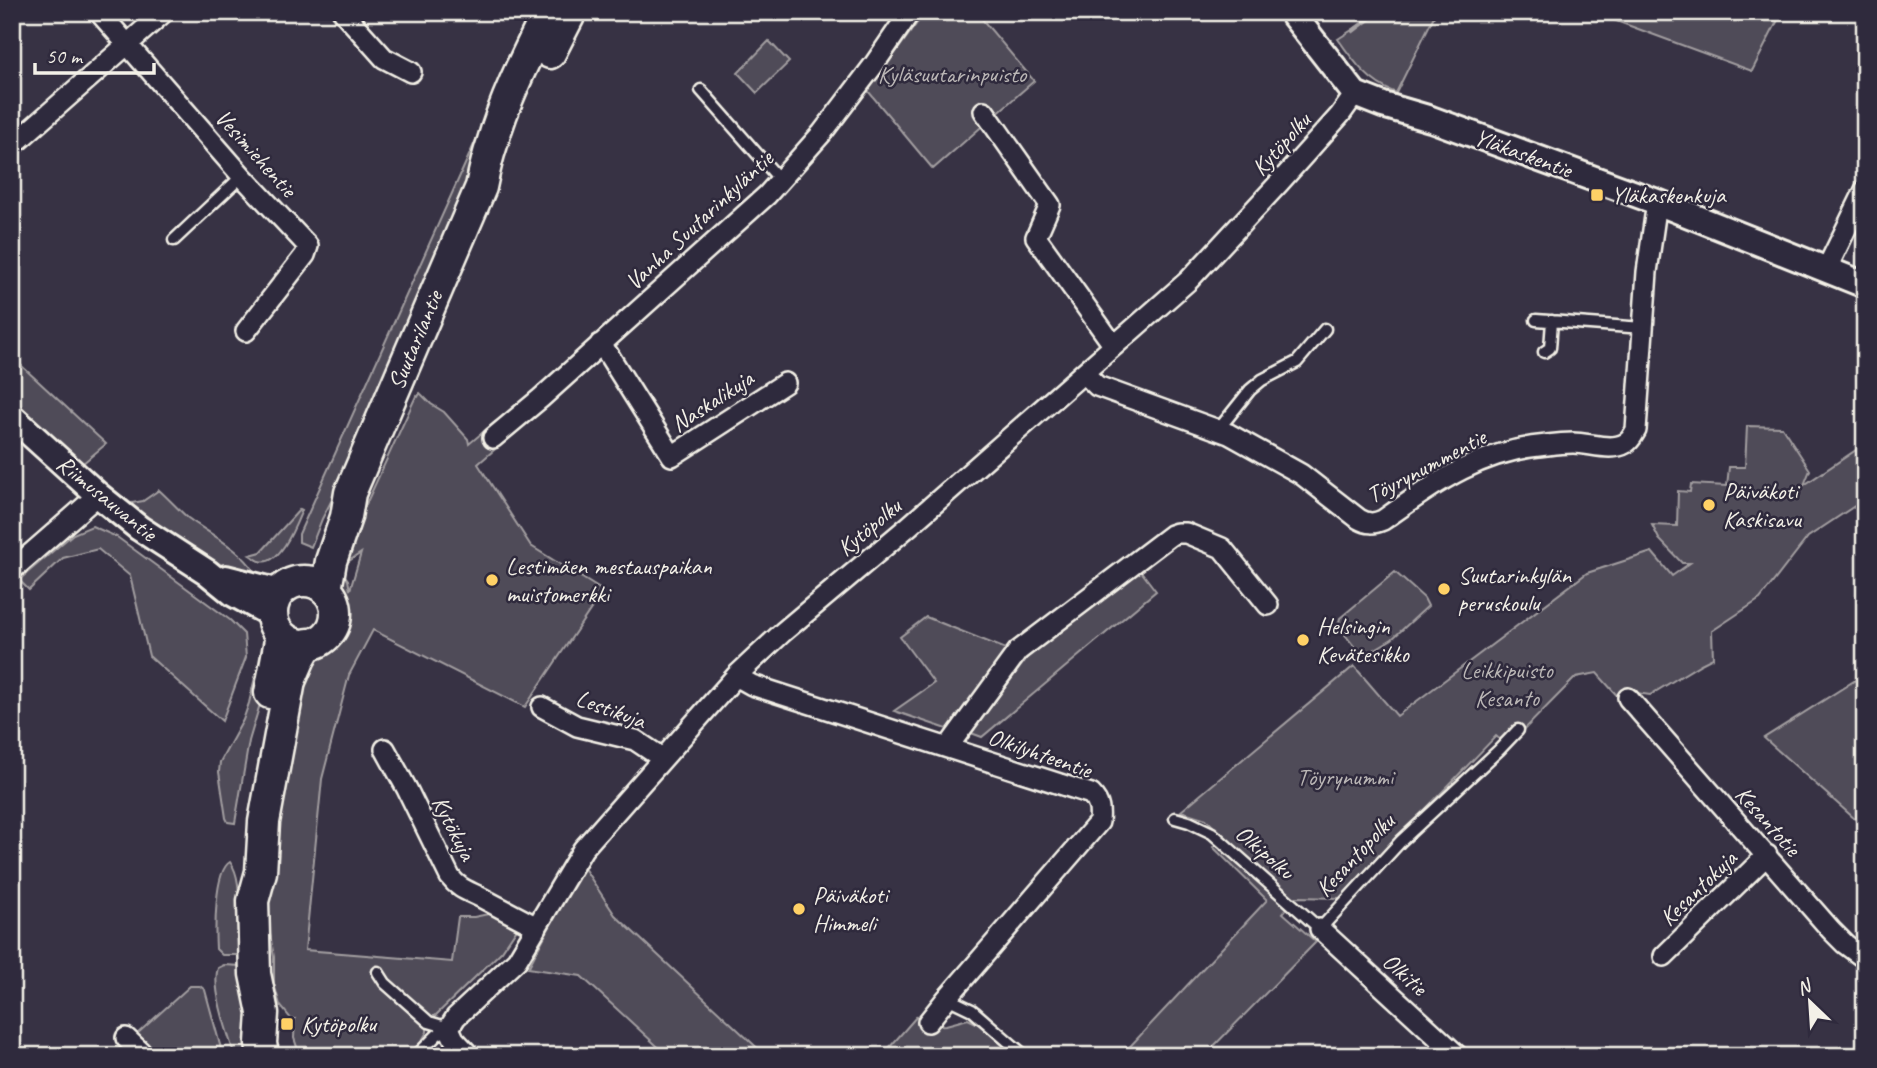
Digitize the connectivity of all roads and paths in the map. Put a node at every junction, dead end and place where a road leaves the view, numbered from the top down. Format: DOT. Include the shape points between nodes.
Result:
graph roads {
  1 [pos="99,12"];
  2 [pos="164,12"];
  3 [pos="343,12"];
  4 [pos="548,12"];
  5 [pos="571,12"];
  6 [pos="910,12"];
  7 [pos="1291,12"];
  8 [pos="128,44"];
  9 [pos="411,72"];
  10 [pos="701,90"];
  11 [pos="1355,94"];
  12 [pos="984,111"];
  13 [pos="12,146"];
  14 [pos="242,176"];
  15 [pos="781,181"];
  16 [pos="481,187"];
  17 [pos="1865,190"];
  18 [pos="1657,202"];
  19 [pos="174,240"];
  20 [pos="1826,270"];
  21 [pos="1865,285"];
  22 [pos="1536,320"];
  23 [pos="1552,321"];
  24 [pos="1643,328"];
  25 [pos="1325,329"];
  26 [pos="246,331"];
  27 [pos="600,344"];
  28 [pos="1114,346"];
  29 [pos="1544,352"];
  30 [pos="1084,373"];
  31 [pos="785,383"];
  32 [pos="12,417"];
  33 [pos="1218,430"];
  34 [pos="493,438"];
  35 [pos="98,495"];
  36 [pos="12,570"];
  37 [pos="1268,605"];
  38 [pos="295,610"];
  39 [pos="737,676"];
  40 [pos="1633,704"];
  41 [pos="542,707"];
  42 [pos="1518,730"];
  43 [pos="948,747"];
  44 [pos="385,749"];
  45 [pos="662,758"];
  46 [pos="1175,818"];
  47 [pos="1767,855"];
  48 [pos="537,927"];
  49 [pos="1320,929"];
  50 [pos="1664,956"];
  51 [pos="1865,959"];
  52 [pos="378,972"];
  53 [pos="947,998"];
  54 [pos="263,1013"];
  55 [pos="928,1022"];
  56 [pos="449,1028"];
  57 [pos="126,1038"];
  58 [pos="145,1056"];
  59 [pos="263,1056"];
  60 [pos="280,1056"];
  61 [pos="416,1056"];
  62 [pos="470,1056"];
  63 [pos="1025,1056"];
  64 [pos="1458,1056"];
  1 -- 8 [label="street, Vesimiehentie"];
  2 -- 8 [label="street"];
  3 -- 9 [label="street" via="384,58"];
  4 -- 16 [label="main road, Suutarilantie" via="505,106"];
  5 -- 16 [label="main road, Suutarilantie" via="507,146"];
  6 -- 15 [label="street, Vanha Suutarinkyläntie"];
  7 -- 11 [label="street"];
  8 -- 13 [label="street"];
  8 -- 14 [label="street, Vesimiehentie"];
  10 -- 15 [label="lane"];
  11 -- 18 [label="street, Yläkaskentie"];
  11 -- 28 [label="street, Kytöpolku" via="1235,232"];
  12 -- 28 [label="street" via="1050,205 1036,237"];
  14 -- 19 [label="lane"];
  14 -- 26 [label="street, Vesimiehentie" via="307,246 305,255"];
  15 -- 27 [label="street, Vanha Suutarinkyläntie"];
  16 -- 38 [label="main road, Suutarilantie" via="350,493 331,561"];
  17 -- 20 [label="street"];
  18 -- 20 [label="street, Yläkaskentie"];
  18 -- 24 [label="street, Töyrynummentie"];
  20 -- 21 [label="street, Yläkaskentie"];
  22 -- 23 [label="lane"];
  23 -- 24 [label="lane"];
  23 -- 29 [label="lane" via="1550,348"];
  24 -- 33 [label="street, Töyrynummentie" via="1636,430 1627,443 1574,443 1512,450 1483,459 1375,523 1367,524 1301,474"];
  25 -- 33 [label="lane" via="1297,362 1250,390"];
  27 -- 31 [label="street, Naskalikuja" via="672,456"];
  27 -- 34 [label="street, Vanha Suutarinkyläntie"];
  28 -- 30 [label="street, Kytöpolku"];
  30 -- 33 [label="street, Töyrynummentie" via="1097,386"];
  30 -- 39 [label="street, Kytöpolku"];
  32 -- 35 [label="street, Riimusauvantie"];
  35 -- 36 [label="street"];
  35 -- 38 [label="street, Riimusauvantie" via="207,572"];
  37 -- 43 [label="street" via="1222,548 1186,533 1171,535 1018,651"];
  38 -- 54 [label="main road, Suutarilantie" via="300,658 289,681 253,901 255,974"];
  39 -- 43 [label="street, Olkilyhteentie" via="752,685"];
  39 -- 45 [label="street, Kytöpolku"];
  40 -- 47 [label="street, Kesantotie"];
  41 -- 45 [label="street, Lestikuja" via="577,726 635,740"];
  42 -- 49 [label="lane, Kesantopolku" via="1401,841"];
  43 -- 53 [label="street, Olkilyhteentie" via="1091,794 1100,813 1099,822"];
  44 -- 48 [label="street, Kytökuja" via="455,884"];
  45 -- 48 [label="street, Kytöpolku" via="583,849"];
  46 -- 49 [label="lane, Olkipolku" via="1212,833"];
  47 -- 50 [label="street, Kesantokuja"];
  47 -- 51 [label="street, Kesantotie" via="1831,930"];
  48 -- 56 [label="street, Kytöpolku" via="517,960"];
  49 -- 64 [label="street, Olkitie"];
  52 -- 56 [label="lane" via="429,1022"];
  53 -- 55 [label="street, Olkilyhteentie"];
  53 -- 63 [label="lane" via="972,1010"];
  54 -- 59 [label="main road, Suutarilantie"];
  54 -- 60 [label="main road, Suutarilantie"];
  56 -- 61 [label="lane"];
  56 -- 62 [label="street"];
  57 -- 58 [label="street"];
}
